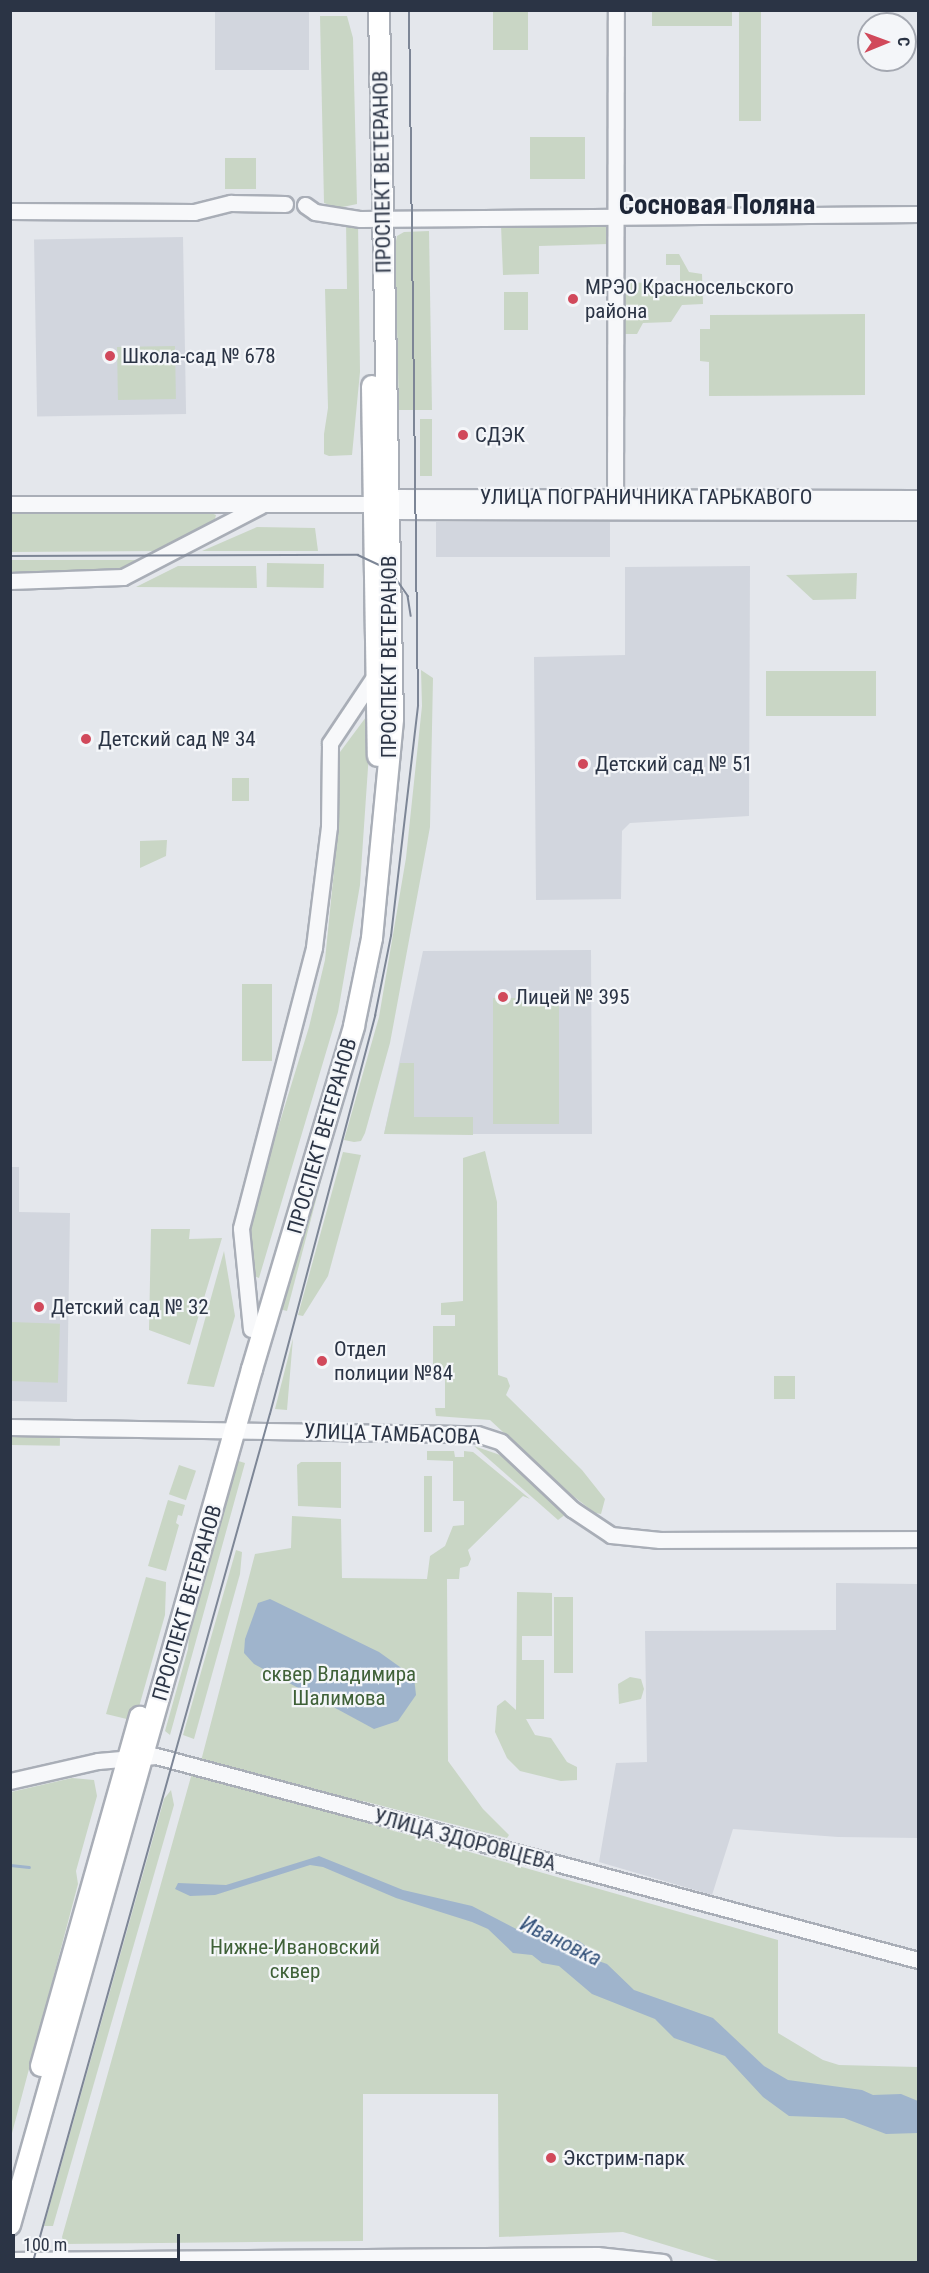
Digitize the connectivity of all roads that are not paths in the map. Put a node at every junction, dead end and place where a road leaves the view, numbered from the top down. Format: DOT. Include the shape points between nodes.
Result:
graph roads {
  1 [pos="365,10"];
  2 [pos="379,10"];
  3 [pos="615,10"];
  4 [pos="285,204"];
  5 [pos="305,205"];
  6 [pos="10,211"];
  7 [pos="918,214"];
  8 [pos="613,217"];
  9 [pos="376,219"];
  10 [pos="918,498"];
  11 [pos="10,504"];
  12 [pos="384,504"];
  13 [pos="615,504"];
  14 [pos="264,505"];
  15 [pos="918,512"];
  16 [pos="10,581"];
  17 [pos="378,671"];
  18 [pos="251,1329"];
  19 [pos="10,1427"];
  20 [pos="230,1429"];
  21 [pos="918,1539"];
  22 [pos="136,1757"];
  23 [pos="10,1781"];
  24 [pos="918,1960"];
  25 [pos="10,2179"];
  26 [pos="10,2225"];
  27 [pos="492,2259"];
  28 [pos="10,2260"];
  29 [pos="663,2262"];
  1 -- 9 [label="main road, ПРОСПЕКТ ВЕТЕРАНОВ"];
  2 -- 9 [label="main road, ПРОСПЕКТ ВЕТЕРАНОВ"];
  3 -- 8 [label="street" via="617,192"];
  4 -- 6 [label="street" via="231,202 194,212"];
  5 -- 9 [label="street" via="336,218"];
  7 -- 8 [label="street"];
  8 -- 9 [label="street"];
  8 -- 13 [label="street"];
  9 -- 12 [label="main road, ПРОСПЕКТ ВЕТЕРАНОВ"];
  10 -- 13 [label="street, УЛИЦА ПОГРАНИЧНИКА ГАРЬКАВОГО"];
  11 -- 14 [label="street, УЛИЦА ПОГРАНИЧНИКА ГАРЬКАВОГО"];
  12 -- 13 [label="street, УЛИЦА ПОГРАНИЧНИКА ГАРЬКАВОГО"];
  12 -- 14 [label="street, УЛИЦА ПОГРАНИЧНИКА ГАРЬКАВОГО"];
  12 -- 17 [label="main road, ПРОСПЕКТ ВЕТЕРАНОВ"];
  12 -- 20 [label="main road, ПРОСПЕКТ ВЕТЕРАНОВ" via="393,719 372,938 354,1026"];
  13 -- 15 [label="street, УЛИЦА ПОГРАНИЧНИКА ГАРЬКАВОГО"];
  14 -- 16 [label="street" via="123,577"];
  17 -- 18 [label="main road, ПРОСПЕКТ ВЕТЕРАНОВ" via="379,749 373,824 348,993"];
  17 -- 18 [label="street" via="330,743 329,827 314,947 241,1228"];
  18 -- 20 [label="main road, ПРОСПЕКТ ВЕТЕРАНОВ"];
  19 -- 20 [label="street, УЛИЦА ТАМБАСОВА"];
  20 -- 21 [label="street, УЛИЦА ТАМБАСОВА" via="489,1437 513,1451 595,1527 634,1539"];
  20 -- 22 [label="main road, ПРОСПЕКТ ВЕТЕРАНОВ"];
  22 -- 23 [label="street, УЛИЦА ЗДОРОВЦЕВА"];
  22 -- 24 [label="street, УЛИЦА ЗДОРОВЦЕВА" via="165,1758"];
  22 -- 25 [label="main road, ПРОСПЕКТ ВЕТЕРАНОВ"];
  22 -- 26 [label="main road, ПРОСПЕКТ ВЕТЕРАНОВ"];
  27 -- 28 [label="street"];
  27 -- 29 [label="street" via="625,2255"];
}
